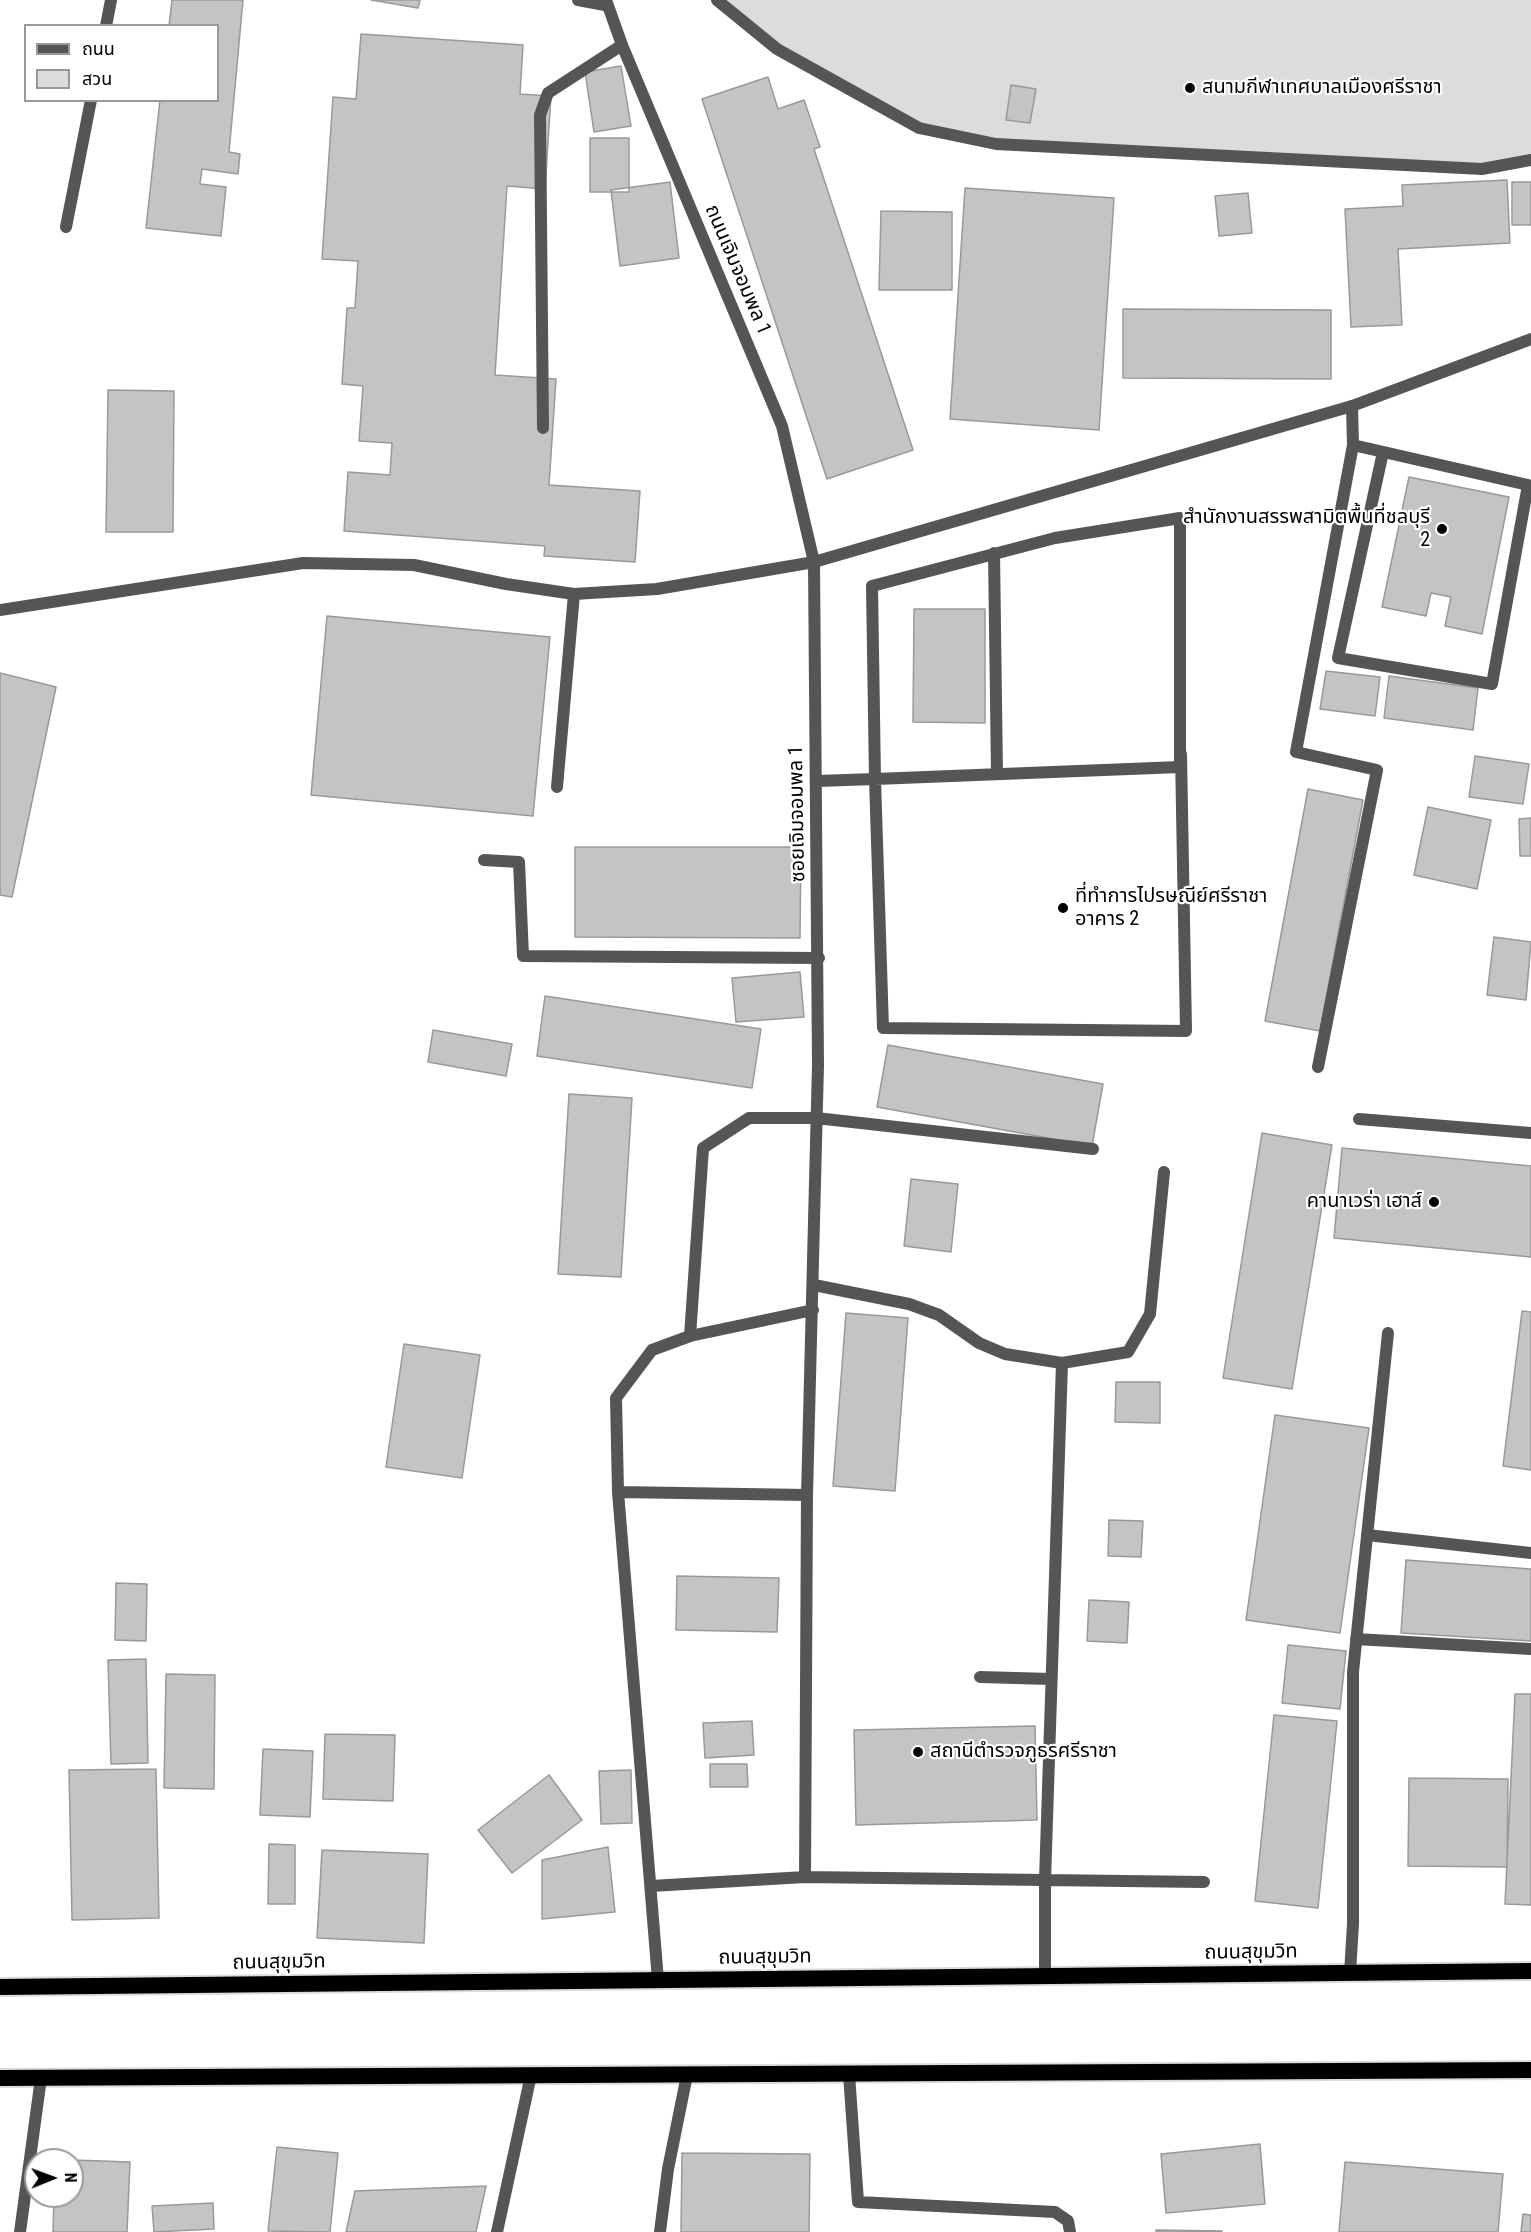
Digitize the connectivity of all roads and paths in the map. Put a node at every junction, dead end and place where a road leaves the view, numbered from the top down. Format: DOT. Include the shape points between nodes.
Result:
graph roads {
  1 [pos="111,0"];
  2 [pos="578,0"];
  3 [pos="717,0"];
  4 [pos="606,2"];
  5 [pos="106,24"];
  6 [pos="622,45"];
  7 [pos="91,102"];
  8 [pos="1531,160"];
  9 [pos="66,227"];
  10 [pos="1531,339"];
  11 [pos="1352,406"];
  12 [pos="543,428"];
  13 [pos="1353,445"];
  14 [pos="1383,452"];
  15 [pos="994,553"];
  16 [pos="814,562"];
  17 [pos="574,594"];
  18 [pos="0,610"];
  19 [pos="1181,754"];
  20 [pos="997,774"];
  21 [pos="875,779"];
  22 [pos="817,781"];
  23 [pos="557,787"];
  24 [pos="484,860"];
  25 [pos="819,958"];
  26 [pos="1318,1067"];
  27 [pos="816,1118"];
  28 [pos="1359,1119"];
  29 [pos="1531,1133"];
  30 [pos="1094,1149"];
  31 [pos="1164,1172"];
  32 [pos="814,1285"];
  33 [pos="813,1310"];
  34 [pos="1388,1333"];
  35 [pos="690,1336"];
  36 [pos="1062,1363"];
  37 [pos="618,1492"];
  38 [pos="807,1495"];
  39 [pos="1367,1535"];
  40 [pos="1531,1553"];
  41 [pos="1356,1639"];
  42 [pos="1531,1649"];
  43 [pos="980,1677"];
  44 [pos="1051,1679"];
  45 [pos="805,1877"];
  46 [pos="1045,1880"];
  47 [pos="1204,1882"];
  48 [pos="651,1886"];
  49 [pos="1531,1971"];
  50 [pos="1350,1973"];
  51 [pos="1045,1977"];
  52 [pos="658,1980"];
  53 [pos="0,1988"];
  54 [pos="1531,2070"];
  55 [pos="687,2074"];
  56 [pos="849,2074"];
  57 [pos="531,2075"];
  58 [pos="0,2078"];
  59 [pos="41,2078"];
  60 [pos="20,2232"];
  61 [pos="497,2232"];
  62 [pos="660,2232"];
  63 [pos="1070,2232"];
  1 -- 5 [label="street"];
  2 -- 4 [label="street"];
  3 -- 8 [label="street" via="777,49 919,128 996,144 1482,169"];
  4 -- 6 [label="street, ถนนเจิมจอมพล 1"];
  6 -- 12 [label="street" via="548,93 540,115"];
  6 -- 16 [label="street, ถนนเจิมจอมพล 1" via="782,426"];
  7 -- 9 [label="street"];
  10 -- 11 [label="street"];
  11 -- 13 [label="street"];
  11 -- 16 [label="street"];
  13 -- 14 [label="street"];
  13 -- 26 [label="street" via="1296,752 1377,770"];
  14 -- 14 [label="street" via="1528,485 1492,684 1338,658"];
  15 -- 19 [label="street" via="1055,538 1180,518"];
  15 -- 20 [label="street"];
  15 -- 21 [label="street" via="872,586"];
  16 -- 17 [label="street" via="657,589"];
  16 -- 22 [label="street, ซอยเจิมจอมพล 1"];
  17 -- 18 [label="street" via="414,565 303,562"];
  17 -- 23 [label="street"];
  19 -- 20 [label="street" via="1180,767"];
  19 -- 21 [label="street" via="1186,1031 883,1028"];
  20 -- 21 [label="street"];
  21 -- 22 [label="street"];
  22 -- 25 [label="street, ซอยเจิมจอมพล 1"];
  24 -- 25 [label="street" via="519,862 524,956"];
  25 -- 27 [label="street, ซอยเจิมจอมพล 1"];
  27 -- 30 [label="street"];
  27 -- 32 [label="street, ซอยเจิมจอมพล 1"];
  27 -- 35 [label="street" via="750,1118 703,1148"];
  28 -- 29 [label="street"];
  31 -- 36 [label="street" via="1150,1314 1128,1352"];
  32 -- 33 [label="street, ซอยเจิมจอมพล 1"];
  32 -- 36 [label="street" via="909,1304 939,1316 979,1343 1005,1354"];
  33 -- 35 [label="street"];
  33 -- 38 [label="street, ซอยเจิมจอมพล 1"];
  34 -- 39 [label="street"];
  35 -- 37 [label="street" via="652,1350 616,1398"];
  36 -- 44 [label="street"];
  37 -- 38 [label="street"];
  37 -- 48 [label="street"];
  38 -- 45 [label="street, ซอยเจิมจอมพล 1"];
  39 -- 40 [label="street"];
  39 -- 41 [label="street"];
  41 -- 42 [label="street"];
  41 -- 50 [label="street"];
  43 -- 44 [label="street"];
  44 -- 46 [label="street"];
  45 -- 46 [label="street"];
  45 -- 48 [label="street"];
  46 -- 47 [label="street"];
  46 -- 51 [label="street"];
  48 -- 52 [label="street"];
  49 -- 50 [label="highway, ถนนสุขุมวิท"];
  50 -- 51 [label="highway, ถนนสุขุมวิท"];
  51 -- 52 [label="highway, ถนนสุขุมวิท"];
  52 -- 53 [label="highway, ถนนสุขุมวิท"];
  54 -- 56 [label="highway"];
  55 -- 56 [label="highway"];
  55 -- 57 [label="highway"];
  55 -- 62 [label="street"];
  56 -- 63 [label="street" via="858,2202 1055,2212 1068,2221"];
  57 -- 59 [label="highway"];
  57 -- 61 [label="street"];
  58 -- 59 [label="highway"];
  59 -- 60 [label="street"];
}
